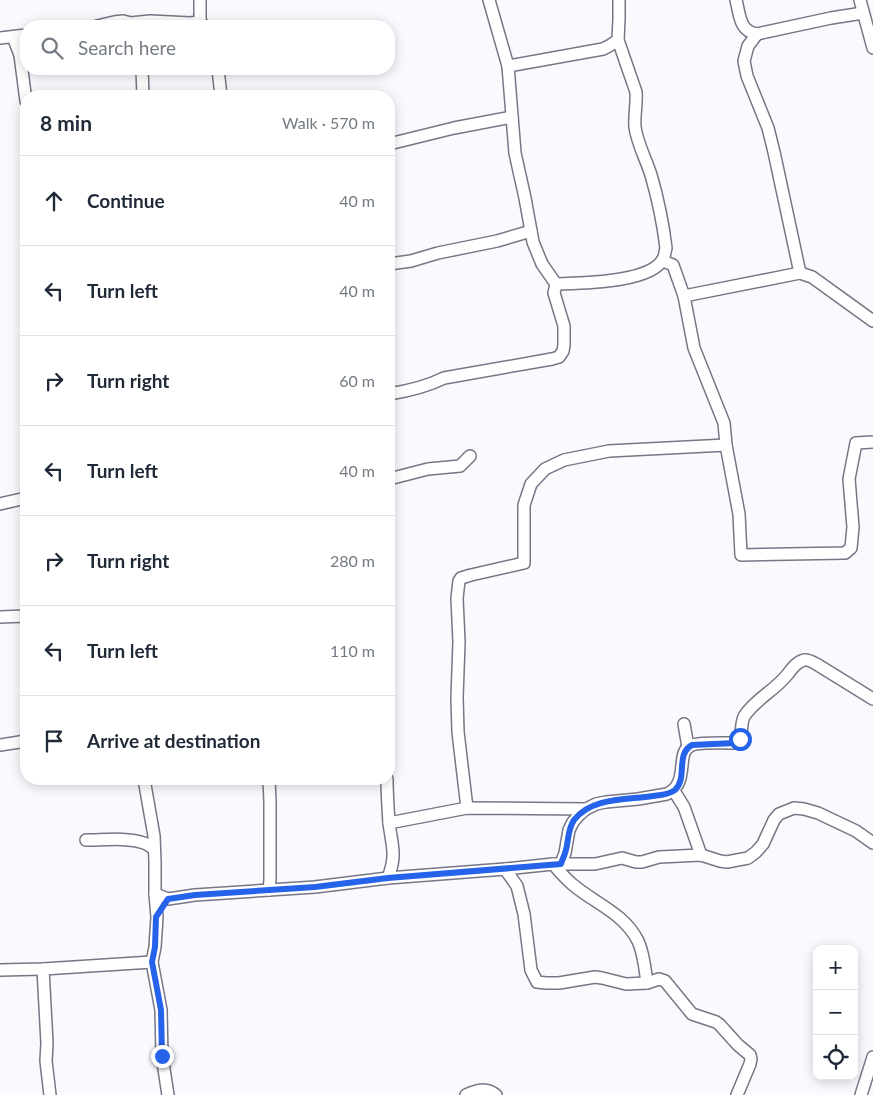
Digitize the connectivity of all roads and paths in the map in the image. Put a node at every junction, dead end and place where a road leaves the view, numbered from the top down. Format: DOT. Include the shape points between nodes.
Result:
graph roads {
  1 [pos="200,0"];
  2 [pos="489,0"];
  3 [pos="618,0"];
  4 [pos="736,0"];
  5 [pos="863,5"];
  6 [pos="202,20"];
  7 [pos="757,34"];
  8 [pos="20,36"];
  9 [pos="13,37"];
  10 [pos="0,38"];
  11 [pos="618,40"];
  12 [pos="873,48"];
  13 [pos="20,55"];
  14 [pos="508,66"];
  15 [pos="23,75"];
  16 [pos="142,75"];
  17 [pos="219,75"];
  18 [pos="25,90"];
  19 [pos="143,90"];
  20 [pos="220,90"];
  21 [pos="512,117"];
  22 [pos="395,143"];
  23 [pos="531,230"];
  24 [pos="663,261"];
  25 [pos="395,263"];
  26 [pos="800,273"];
  27 [pos="556,284"];
  28 [pos="684,296"];
  29 [pos="873,321"];
  30 [pos="395,393"];
  31 [pos="873,442"];
  32 [pos="726,445"];
  33 [pos="470,456"];
  34 [pos="395,477"];
  35 [pos="20,499"];
  36 [pos="0,504"];
  37 [pos="20,616"];
  38 [pos="0,617"];
  39 [pos="873,700"];
  40 [pos="684,724"];
  41 [pos="20,742"];
  42 [pos="0,745"];
  43 [pos="688,747"];
  44 [pos="145,785"];
  45 [pos="269,785"];
  46 [pos="387,785"];
  47 [pos="674,791"];
  48 [pos="467,808"];
  49 [pos="586,809"];
  50 [pos="389,824"];
  51 [pos="154,836"];
  52 [pos="86,840"];
  53 [pos="143,843"];
  54 [pos="873,843"];
  55 [pos="154,849"];
  56 [pos="700,855"];
  57 [pos="557,864"];
  58 [pos="505,869"];
  59 [pos="388,878"];
  60 [pos="269,890"];
  61 [pos="155,894"];
  62 [pos="168,899"];
  63 [pos="156,917"];
  64 [pos="152,962"];
  65 [pos="43,969"];
  66 [pos="0,970"];
  67 [pos="647,983"];
  68 [pos="873,1057"];
  69 [pos="50,1095"];
  70 [pos="168,1095"];
  71 [pos="466,1095"];
  72 [pos="496,1095"];
  73 [pos="737,1095"];
  74 [pos="861,1095"];
  1 -- 6 [label="street"];
  2 -- 14 [label="street"];
  3 -- 11 [label="street"];
  4 -- 7 [label="street" via="742,24 750,33"];
  5 -- 7 [label="street" via="831,18"];
  5 -- 12 [label="street"];
  7 -- 26 [label="street" via="748,46 744,61 768,128"];
  8 -- 9 [label="street"];
  9 -- 10 [label="street"];
  9 -- 13 [label="street"];
  11 -- 14 [label="street" via="603,49"];
  11 -- 24 [label="street" via="636,92 635,126 660,210 666,248"];
  14 -- 21 [label="street"];
  15 -- 18 [label="street"];
  16 -- 19 [label="street"];
  17 -- 20 [label="street"];
  21 -- 22 [label="street"];
  21 -- 23 [label="street" via="515,153"];
  23 -- 25 [label="street" via="497,241"];
  23 -- 27 [label="street" via="542,264"];
  24 -- 27 [label="street" via="639,276"];
  24 -- 28 [label="street" via="673,265"];
  26 -- 28 [label="street"];
  26 -- 29 [label="street" via="812,277"];
  27 -- 30 [label="street" via="554,292 564,326 563,351 559,357 444,378"];
  28 -- 32 [label="street" via="694,348 724,423"];
  31 -- 32 [label="street" via="856,443 849,480 854,527 851,548 846,553 742,555 739,514"];
  32 -- 48 [label="street" via="609,451 564,460 544,469 531,484 524,505 524,563 461,578 457,598 457,698"];
  33 -- 34 [label="street" via="460,466 428,469"];
  35 -- 36 [label="street"];
  37 -- 38 [label="street"];
  39 -- 43 [label="street" via="805,660 799,662 744,715 739,741"];
  40 -- 43 [label="street"];
  41 -- 42 [label="street"];
  43 -- 47 [label="street"];
  44 -- 51 [label="street"];
  45 -- 60 [label="street"];
  46 -- 50 [label="street"];
  47 -- 49 [label="street" via="596,804"];
  47 -- 56 [label="street" via="684,807"];
  48 -- 49 [label="street"];
  48 -- 50 [label="street"];
  49 -- 57 [label="street" via="573,822 566,853"];
  50 -- 59 [label="street" via="394,854"];
  51 -- 53 [label="street"];
  51 -- 55 [label="street"];
  52 -- 53 [label="street" via="118,839"];
  53 -- 55 [label="street"];
  54 -- 56 [label="street" via="818,813 794,808 779,814 763,844 748,858 720,862"];
  55 -- 61 [label="street"];
  56 -- 57 [label="street" via="659,857 642,862 622,858 594,864"];
  57 -- 58 [label="street"];
  57 -- 67 [label="street" via="573,884 611,911 630,930 644,958"];
  58 -- 59 [label="street"];
  58 -- 67 [label="street" via="516,886 524,914 531,970 537,982 558,984 595,977 626,984"];
  59 -- 60 [label="street"];
  60 -- 62 [label="street"];
  61 -- 62 [label="street"];
  61 -- 63 [label="street"];
  62 -- 63 [label="street"];
  63 -- 64 [label="street"];
  64 -- 65 [label="street"];
  64 -- 70 [label="street" via="161,1010 162,1056"];
  65 -- 66 [label="street"];
  65 -- 69 [label="street"];
  67 -- 73 [label="street" via="659,979 665,981 692,1014 716,1022 750,1056 750,1064"];
  68 -- 74 [label="street"];
  71 -- 72 [label="street" via="476,1090 487,1090"];
}
